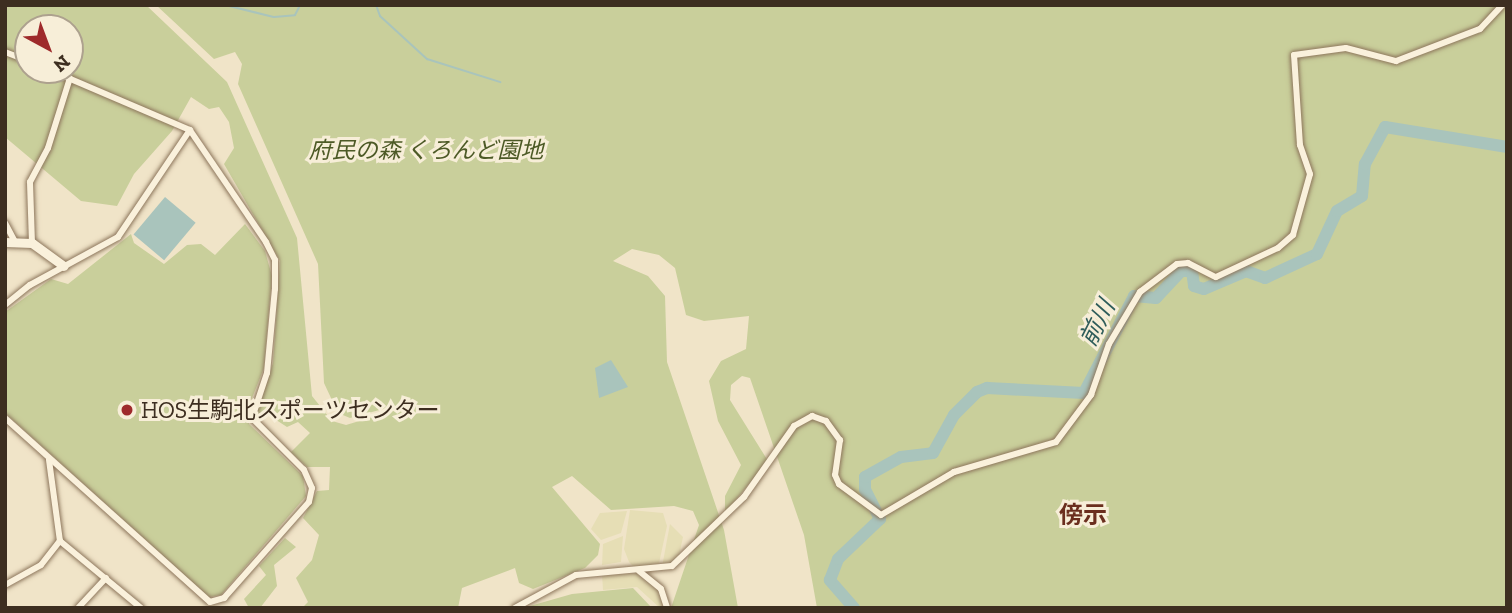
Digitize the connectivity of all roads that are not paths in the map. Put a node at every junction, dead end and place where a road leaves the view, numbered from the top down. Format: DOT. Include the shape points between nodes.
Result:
graph roads {
  1 [pos="1502,5"];
  2 [pos="67,84"];
  3 [pos="84,84"];
  4 [pos="190,130"];
  5 [pos="5,223"];
  6 [pos="10,241"];
  7 [pos="32,243"];
  8 [pos="64,266"];
  9 [pos="5,305"];
  10 [pos="5,418"];
  11 [pos="50,460"];
  12 [pos="60,541"];
  13 [pos="639,571"];
  14 [pos="106,578"];
  15 [pos="5,585"];
  16 [pos="78,608"];
  17 [pos="141,608"];
  18 [pos="515,608"];
  19 [pos="667,608"];
  1 -- 13 [label="street" via="1480,29 1396,61 1346,48 1299,51 1292,65 1300,145 1310,174 1293,234 1278,248 1216,277 1188,263 1177,264 1138,295 1109,344 1091,395 1056,442 954,472 879,514 839,484 835,475 840,440 826,421 812,416 794,426 744,497 681,560 662,569"];
  2 -- 7 [label="street" via="54,116 51,138 30,182"];
  3 -- 4 [label="street"];
  4 -- 8 [label="street" via="118,237"];
  4 -- 11 [label="street" via="275,260 267,373 251,418 304,470 312,488 309,502 224,598 209,602"];
  5 -- 6 [label="street"];
  6 -- 7 [label="street"];
  7 -- 8 [label="street"];
  8 -- 9 [label="street"];
  10 -- 11 [label="street"];
  11 -- 12 [label="street"];
  12 -- 14 [label="street"];
  12 -- 15 [label="street" via="40,565"];
  13 -- 18 [label="street" via="576,575"];
  13 -- 19 [label="street" via="661,589"];
  14 -- 16 [label="street"];
  14 -- 17 [label="street"];
}
